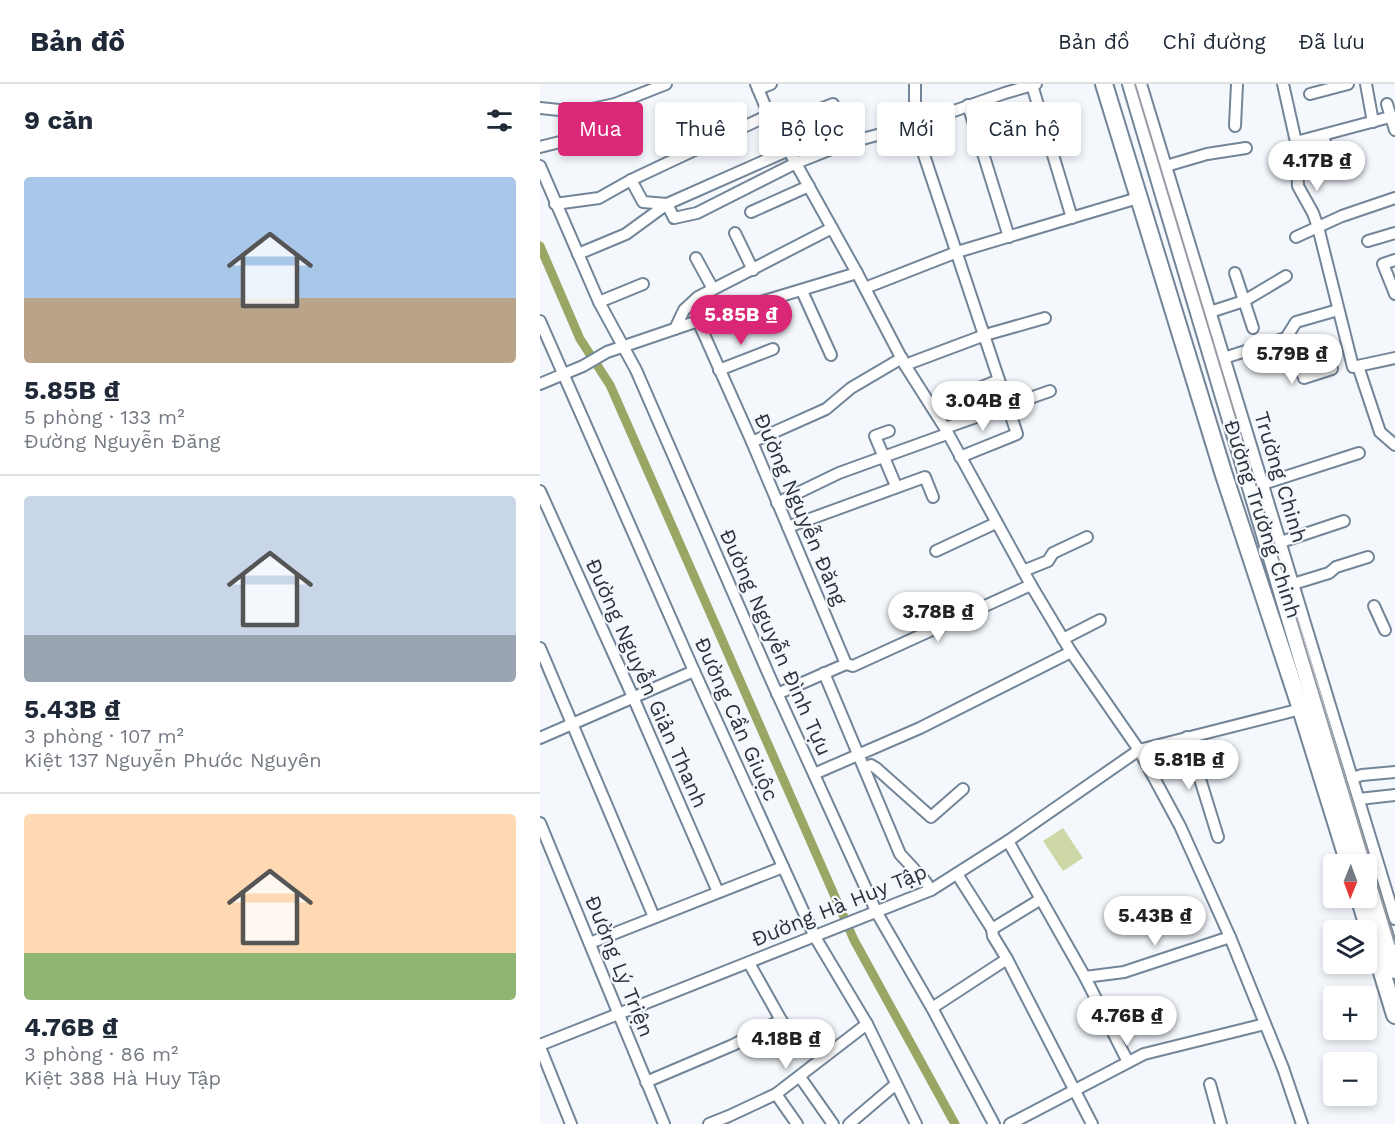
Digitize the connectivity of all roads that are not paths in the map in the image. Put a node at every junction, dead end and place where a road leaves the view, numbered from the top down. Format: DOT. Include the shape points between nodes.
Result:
graph roads {
  1 [pos="666,84"];
  2 [pos="771,84"];
  3 [pos="915,84"];
  4 [pos="1034,84"];
  5 [pos="1104,84"];
  6 [pos="1140,84"];
  7 [pos="1238,84"];
  8 [pos="1283,84"];
  9 [pos="1348,84"];
  10 [pos="1366,84"];
  11 [pos="1332,86"];
  12 [pos="757,87"];
  13 [pos="1310,94"];
  14 [pos="620,102"];
  15 [pos="763,102"];
  16 [pos="915,102"];
  17 [pos="977,102"];
  18 [pos="1387,104"];
  19 [pos="540,108"];
  20 [pos="558,110"];
  21 [pos="1390,117"];
  22 [pos="759,120"];
  23 [pos="1373,122"];
  24 [pos="1235,126"];
  25 [pos="1395,130"];
  26 [pos="877,135"];
  27 [pos="1323,135"];
  28 [pos="1296,142"];
  29 [pos="558,143"];
  30 [pos="540,147"];
  31 [pos="1246,148"];
  32 [pos="775,156"];
  33 [pos="792,156"];
  34 [pos="927,156"];
  35 [pos="984,156"];
  36 [pos="796,163"];
  37 [pos="540,166"];
  38 [pos="1166,166"];
  39 [pos="1334,170"];
  40 [pos="632,180"];
  41 [pos="809,186"];
  42 [pos="1138,198"];
  43 [pos="1395,198"];
  44 [pos="555,204"];
  45 [pos="667,204"];
  46 [pos="751,212"];
  47 [pos="1072,218"];
  48 [pos="1318,227"];
  49 [pos="832,228"];
  50 [pos="735,233"];
  51 [pos="1395,233"];
  52 [pos="1010,237"];
  53 [pos="1296,237"];
  54 [pos="1368,241"];
  55 [pos="957,252"];
  56 [pos="578,254"];
  57 [pos="696,258"];
  58 [pos="1395,260"];
  59 [pos="753,270"];
  60 [pos="857,273"];
  61 [pos="1235,273"];
  62 [pos="1286,276"];
  63 [pos="643,284"];
  64 [pos="865,288"];
  65 [pos="713,289"];
  66 [pos="802,291"];
  67 [pos="1395,294"];
  68 [pos="598,302"];
  69 [pos="1243,302"];
  70 [pos="1336,306"];
  71 [pos="1210,312"];
  72 [pos="1045,318"];
  73 [pos="540,321"];
  74 [pos="698,321"];
  75 [pos="1253,328"];
  76 [pos="675,329"];
  77 [pos="985,335"];
  78 [pos="1286,338"];
  79 [pos="624,346"];
  80 [pos="773,349"];
  81 [pos="831,355"];
  82 [pos="1224,358"];
  83 [pos="1395,358"];
  84 [pos="904,362"];
  85 [pos="1358,366"];
  86 [pos="1332,369"];
  87 [pos="719,370"];
  88 [pos="562,374"];
  89 [pos="999,380"];
  90 [pos="540,384"];
  91 [pos="1050,391"];
  92 [pos="1008,405"];
  93 [pos="932,407"];
  94 [pos="890,431"];
  95 [pos="946,431"];
  96 [pos="1237,436"];
  97 [pos="752,442"];
  98 [pos="1214,444"];
  99 [pos="1395,444"];
  100 [pos="1359,453"];
  101 [pos="884,457"];
  102 [pos="960,457"];
  103 [pos="1263,484"];
  104 [pos="896,486"];
  105 [pos="540,490"];
  106 [pos="933,497"];
  107 [pos="777,503"];
  108 [pos="1344,521"];
  109 [pos="996,523"];
  110 [pos="788,527"];
  111 [pos="1087,537"];
  112 [pos="1281,542"];
  113 [pos="936,551"];
  114 [pos="1368,557"];
  115 [pos="1023,571"];
  116 [pos="1293,584"];
  117 [pos="1031,585"];
  118 [pos="1374,606"];
  119 [pos="1100,620"];
  120 [pos="1385,630"];
  121 [pos="1063,639"];
  122 [pos="540,648"];
  123 [pos="1071,652"];
  124 [pos="846,664"];
  125 [pos="694,671"];
  126 [pos="824,673"];
  127 [pos="777,694"];
  128 [pos="633,697"];
  129 [pos="1301,709"];
  130 [pos="572,725"];
  131 [pos="1187,737"];
  132 [pos="540,738"];
  133 [pos="1139,750"];
  134 [pos="858,755"];
  135 [pos="864,768"];
  136 [pos="1395,772"];
  137 [pos="814,774"];
  138 [pos="1353,778"];
  139 [pos="963,789"];
  140 [pos="1395,795"];
  141 [pos="1359,799"];
  142 [pos="540,823"];
  143 [pos="1218,837"];
  144 [pos="1008,841"];
  145 [pos="1346,854"];
  146 [pos="1360,854"];
  147 [pos="783,867"];
  148 [pos="957,874"];
  149 [pos="931,891"];
  150 [pos="718,892"];
  151 [pos="1392,898"];
  152 [pos="1041,899"];
  153 [pos="1362,908"];
  154 [pos="1376,908"];
  155 [pos="877,913"];
  156 [pos="654,917"];
  157 [pos="1395,919"];
  158 [pos="992,929"];
  159 [pos="815,938"];
  160 [pos="1230,938"];
  161 [pos="590,944"];
  162 [pos="1007,959"];
  163 [pos="749,963"];
  164 [pos="1395,970"];
  165 [pos="1085,977"];
  166 [pos="932,1008"];
  167 [pos="618,1014"];
  168 [pos="1395,1015"];
  169 [pos="781,1020"];
  170 [pos="867,1024"];
  171 [pos="1265,1024"];
  172 [pos="794,1039"];
  173 [pos="540,1046"];
  174 [pos="1128,1062"];
  175 [pos="800,1077"];
  176 [pos="646,1082"];
  177 [pos="896,1083"];
  178 [pos="1210,1084"];
  179 [pos="1074,1090"];
  180 [pos="776,1094"];
  181 [pos="731,1120"];
  182 [pos="571,1124"];
  183 [pos="664,1124"];
  184 [pos="709,1124"];
  185 [pos="797,1124"];
  186 [pos="833,1124"];
  187 [pos="849,1124"];
  188 [pos="916,1124"];
  189 [pos="994,1124"];
  190 [pos="1010,1124"];
  191 [pos="1092,1124"];
  192 [pos="1221,1124"];
  193 [pos="1302,1124"];
  1 -- 14 [label="street"];
  2 -- 12 [label="street"];
  3 -- 16 [label="street"];
  4 -- 17 [label="street"];
  4 -- 47 [label="street"];
  5 -- 42 [label="highway, Đường Trường Chinh"];
  6 -- 38 [label="street, Trường Chinh"];
  6 -- 96 [label="highway, Đường Trường Chinh"];
  7 -- 24 [label="street"];
  8 -- 28 [label="street"];
  9 -- 11 [label="street"];
  10 -- 23 [label="street"];
  11 -- 13 [label="street"];
  12 -- 15 [label="street"];
  18 -- 21 [label="street"];
  19 -- 20 [label="street"];
  21 -- 23 [label="street"];
  21 -- 25 [label="street"];
  22 -- 40 [label="street"];
  23 -- 27 [label="street"];
  26 -- 36 [label="street"];
  27 -- 28 [label="street"];
  27 -- 39 [label="street"];
  28 -- 48 [label="street" via="1298,186"];
  29 -- 30 [label="street"];
  31 -- 38 [label="street"];
  32 -- 45 [label="street"];
  33 -- 36 [label="street"];
  34 -- 55 [label="street"];
  35 -- 52 [label="street"];
  36 -- 41 [label="street"];
  36 -- 45 [label="street" via="697,213 674,218"];
  37 -- 44 [label="street, Đường Nguyễn Đình Tựu"];
  38 -- 71 [label="street, Trường Chinh"];
  40 -- 44 [label="street" via="599,198"];
  40 -- 45 [label="street" via="643,202"];
  41 -- 46 [label="street"];
  41 -- 49 [label="street"];
  42 -- 47 [label="street"];
  42 -- 98 [label="highway, Đường Trường Chinh"];
  43 -- 48 [label="street"];
  44 -- 56 [label="street, Đường Nguyễn Đình Tựu"];
  45 -- 56 [label="street" via="626,234"];
  47 -- 52 [label="street"];
  48 -- 53 [label="street"];
  48 -- 70 [label="street"];
  49 -- 59 [label="street"];
  49 -- 60 [label="street"];
  50 -- 59 [label="street"];
  51 -- 54 [label="street"];
  52 -- 55 [label="street"];
  55 -- 64 [label="street"];
  55 -- 77 [label="street"];
  56 -- 68 [label="street, Đường Nguyễn Đình Tựu"];
  57 -- 65 [label="street"];
  58 -- 67 [label="street" via="1383,264"];
  59 -- 65 [label="street"];
  60 -- 64 [label="street"];
  60 -- 66 [label="street"];
  61 -- 69 [label="street"];
  62 -- 69 [label="street"];
  63 -- 68 [label="street"];
  64 -- 84 [label="street"];
  65 -- 76 [label="street" via="690,303"];
  66 -- 74 [label="street"];
  66 -- 81 [label="street"];
  68 -- 79 [label="street, Đường Nguyễn Đình Tựu"];
  69 -- 71 [label="street"];
  69 -- 75 [label="street"];
  70 -- 78 [label="street" via="1296,322"];
  70 -- 85 [label="street" via="1353,367"];
  71 -- 82 [label="street, Trường Chinh"];
  72 -- 77 [label="street"];
  73 -- 88 [label="street, Đường Cần Giuộc"];
  74 -- 76 [label="street"];
  74 -- 87 [label="street, Đường Nguyễn Đăng"];
  76 -- 79 [label="street"];
  77 -- 84 [label="street"];
  77 -- 89 [label="street"];
  78 -- 82 [label="street"];
  78 -- 86 [label="street" via="1304,378"];
  79 -- 88 [label="street"];
  79 -- 127 [label="street, Đường Nguyễn Đình Tựu"];
  80 -- 87 [label="street"];
  82 -- 103 [label="street, Trường Chinh"];
  83 -- 85 [label="street"];
  84 -- 93 [label="street"];
  84 -- 97 [label="street" via="851,388 826,409"];
  85 -- 99 [label="street" via="1380,432"];
  87 -- 97 [label="street, Đường Nguyễn Đăng"];
  88 -- 90 [label="street"];
  88 -- 125 [label="street, Đường Cần Giuộc"];
  89 -- 92 [label="street"];
  89 -- 93 [label="street"];
  91 -- 92 [label="street"];
  92 -- 95 [label="street"];
  92 -- 102 [label="street" via="1017,434"];
  93 -- 95 [label="street"];
  94 -- 101 [label="street" via="875,436"];
  95 -- 101 [label="street"];
  95 -- 102 [label="street"];
  96 -- 98 [label="highway"];
  96 -- 146 [label="highway, Đường Trường Chinh"];
  97 -- 107 [label="street, Đường Nguyễn Đăng"];
  98 -- 129 [label="highway, Đường Trường Chinh"];
  100 -- 103 [label="street"];
  101 -- 104 [label="street"];
  101 -- 107 [label="street"];
  102 -- 109 [label="street"];
  103 -- 112 [label="street, Trường Chinh"];
  104 -- 106 [label="street" via="926,477"];
  104 -- 110 [label="street"];
  105 -- 128 [label="street, Đường Nguyễn Giản Thanh"];
  107 -- 110 [label="street, Đường Nguyễn Đăng"];
  108 -- 112 [label="street"];
  109 -- 113 [label="street"];
  109 -- 115 [label="street"];
  110 -- 124 [label="street, Đường Nguyễn Đăng"];
  111 -- 115 [label="street"];
  112 -- 116 [label="street, Trường Chinh"];
  114 -- 116 [label="street"];
  115 -- 117 [label="street"];
  116 -- 138 [label="street, Trường Chinh"];
  117 -- 121 [label="street"];
  117 -- 124 [label="street" via="853,666"];
  118 -- 120 [label="street"];
  119 -- 121 [label="street"];
  121 -- 123 [label="street"];
  122 -- 130 [label="street"];
  123 -- 133 [label="street"];
  123 -- 134 [label="street"];
  124 -- 126 [label="street"];
  125 -- 128 [label="street"];
  125 -- 147 [label="street, Đường Cần Giuộc"];
  126 -- 127 [label="street"];
  126 -- 134 [label="street"];
  127 -- 137 [label="street, Đường Nguyễn Đình Tựu"];
  128 -- 130 [label="street"];
  128 -- 150 [label="street, Đường Nguyễn Giản Thanh"];
  129 -- 131 [label="street, Đường Hà Huy Tập"];
  129 -- 145 [label="highway, Đường Trường Chinh"];
  130 -- 132 [label="street"];
  130 -- 156 [label="street"];
  131 -- 133 [label="street, Đường Hà Huy Tập"];
  131 -- 143 [label="street"];
  133 -- 144 [label="street, Đường Hà Huy Tập"];
  133 -- 160 [label="street" via="1180,825"];
  134 -- 135 [label="street"];
  134 -- 137 [label="street"];
  135 -- 139 [label="street" via="876,768 931,817"];
  135 -- 149 [label="street" via="900,855"];
  136 -- 138 [label="street"];
  137 -- 155 [label="street, Đường Nguyễn Đình Tựu"];
  138 -- 141 [label="street"];
  140 -- 141 [label="street"];
  141 -- 151 [label="street"];
  142 -- 161 [label="street, Đường Lý Triện"];
  144 -- 148 [label="street, Đường Hà Huy Tập"];
  144 -- 152 [label="street"];
  147 -- 150 [label="street"];
  147 -- 159 [label="street, Đường Cần Giuộc"];
  148 -- 149 [label="street, Đường Hà Huy Tập"];
  148 -- 158 [label="street"];
  149 -- 155 [label="street, Đường Hà Huy Tập"];
  150 -- 156 [label="street"];
  151 -- 157 [label="street"];
  152 -- 158 [label="street"];
  152 -- 165 [label="street"];
  153 -- 168 [label="highway"];
  154 -- 164 [label="highway"];
  155 -- 159 [label="street, Đường Hà Huy Tập"];
  155 -- 166 [label="street, Đường Nguyễn Đình Tựu"];
  156 -- 161 [label="street"];
  158 -- 162 [label="street"];
  159 -- 163 [label="street, Đường Hà Huy Tập"];
  159 -- 170 [label="street, Đường Cần Giuộc"];
  160 -- 165 [label="street" via="1124,972"];
  160 -- 171 [label="street"];
  161 -- 167 [label="street, Đường Lý Triện"];
  162 -- 166 [label="street"];
  162 -- 179 [label="street"];
  163 -- 167 [label="street, Đường Hà Huy Tập"];
  163 -- 169 [label="street"];
  165 -- 174 [label="street"];
  166 -- 189 [label="street, Đường Nguyễn Đình Tựu"];
  167 -- 173 [label="street, Đường Hà Huy Tập"];
  167 -- 176 [label="street, Đường Lý Triện"];
  169 -- 172 [label="street"];
  169 -- 176 [label="street"];
  170 -- 175 [label="street"];
  170 -- 177 [label="street, Đường Cần Giuộc"];
  171 -- 174 [label="street" via="1144,1054"];
  171 -- 193 [label="street"];
  173 -- 182 [label="street"];
  174 -- 179 [label="street"];
  175 -- 180 [label="street"];
  175 -- 186 [label="street"];
  176 -- 183 [label="street, Đường Lý Triện"];
  177 -- 187 [label="street"];
  177 -- 188 [label="street, Đường Cần Giuộc"];
  178 -- 192 [label="street"];
  179 -- 190 [label="street"];
  179 -- 191 [label="street"];
  180 -- 181 [label="street"];
  180 -- 185 [label="street"];
  181 -- 184 [label="street"];
}
